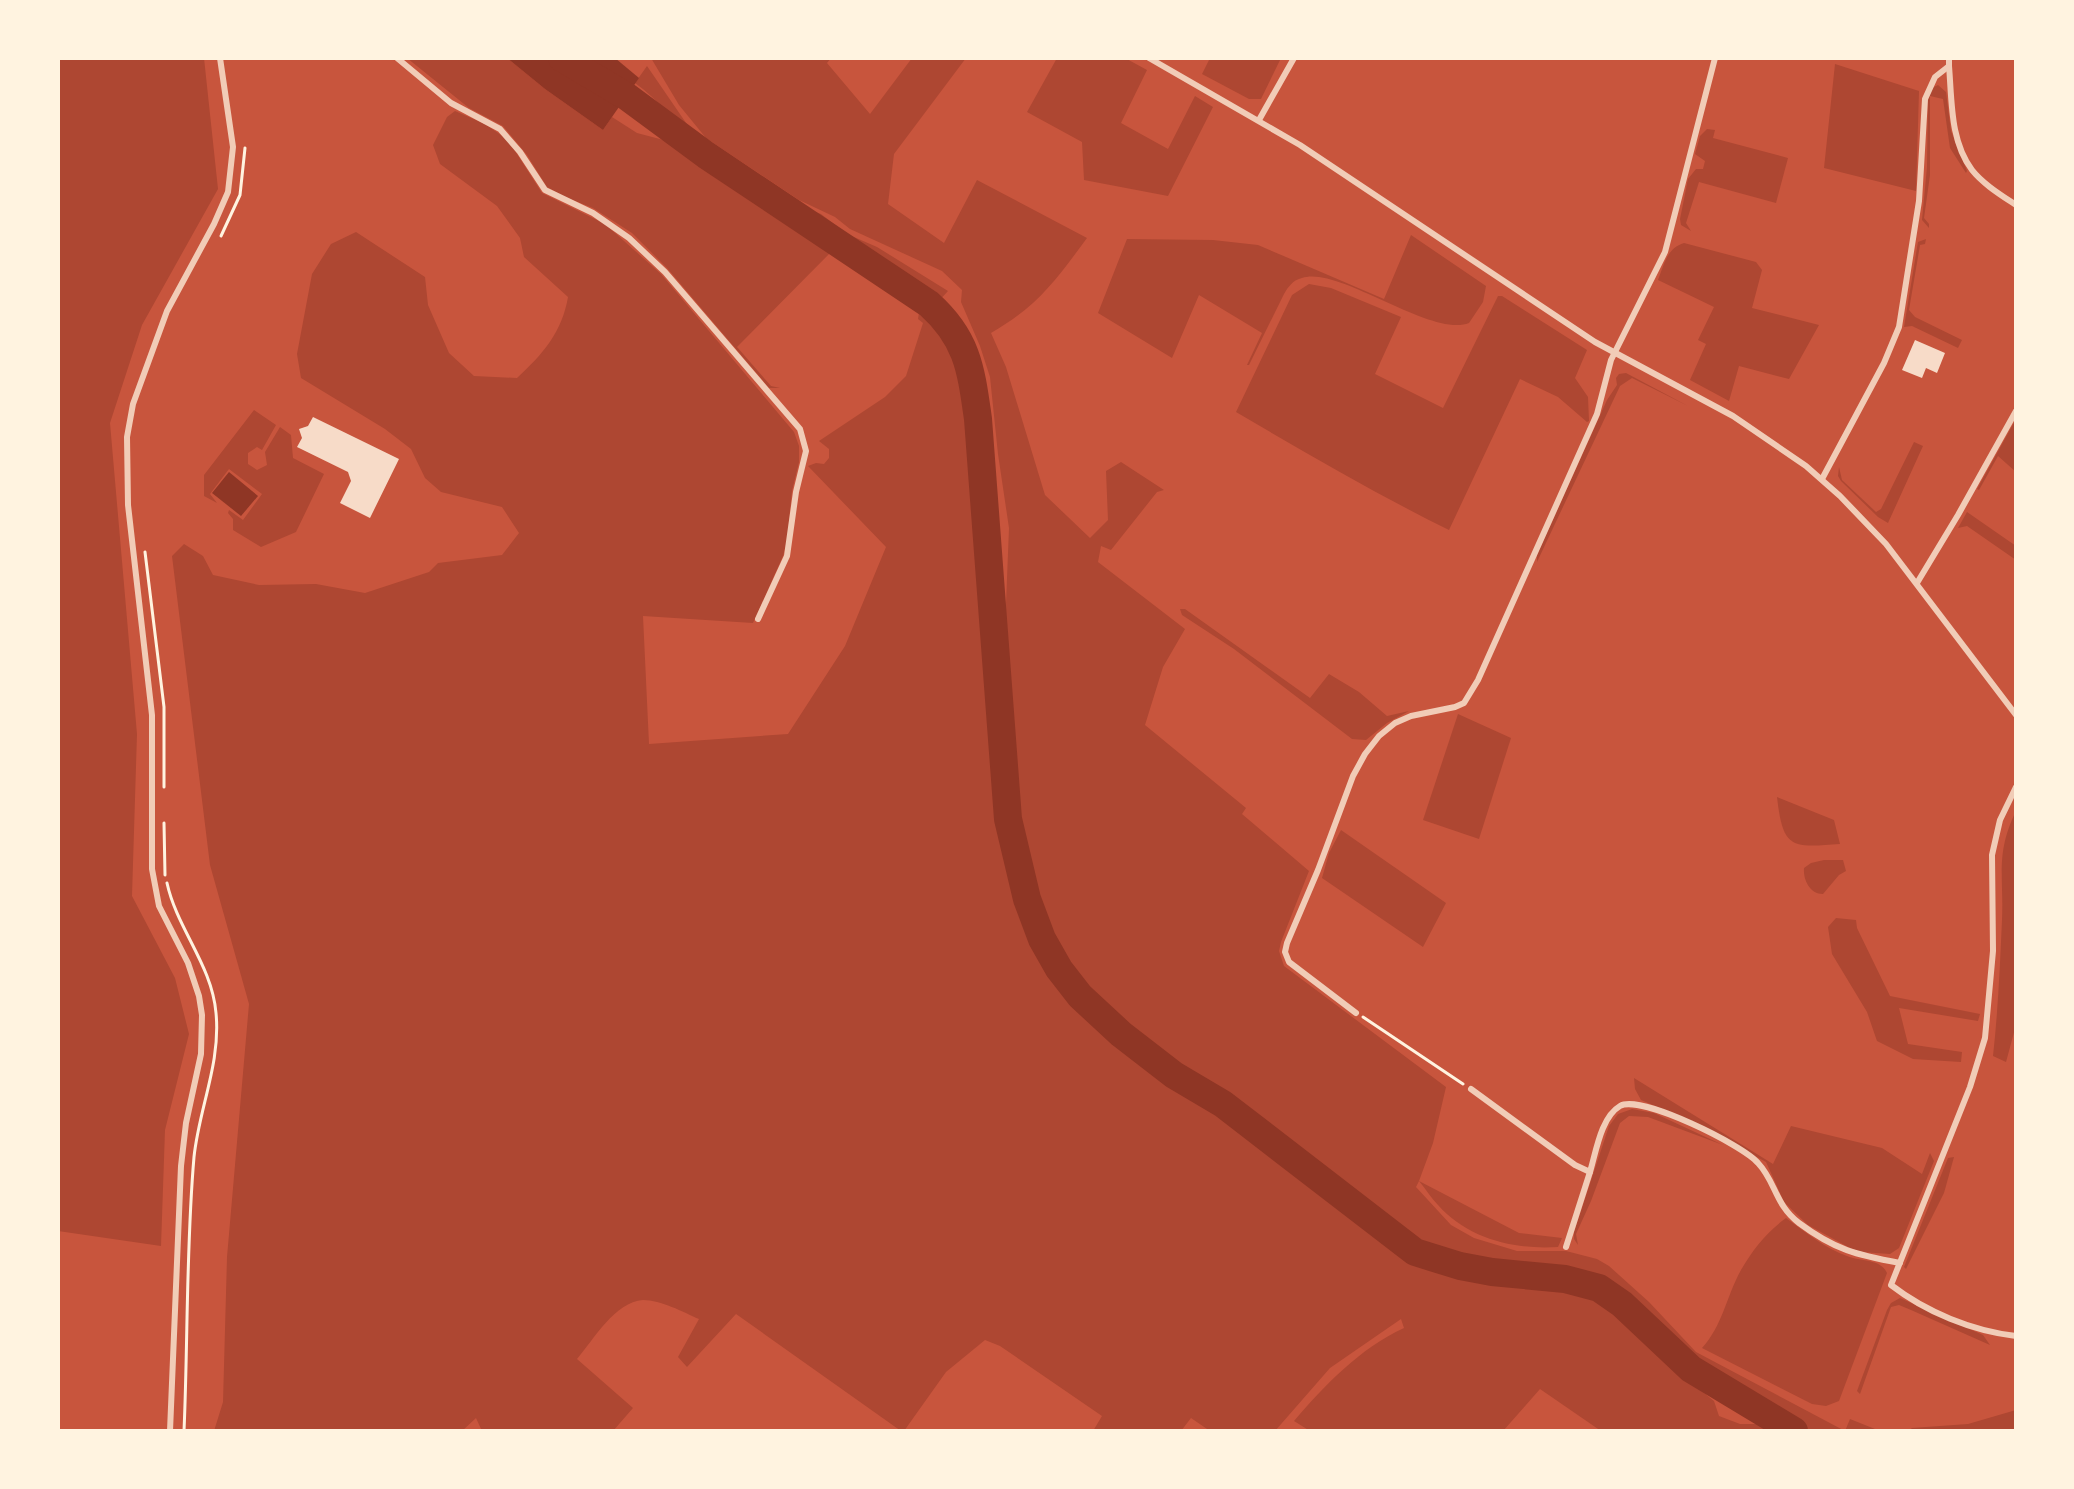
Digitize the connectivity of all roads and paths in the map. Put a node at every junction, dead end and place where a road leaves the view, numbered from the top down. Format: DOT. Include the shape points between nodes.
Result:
graph roads {
  1 [pos="220,58"];
  2 [pos="397,58"];
  3 [pos="1149,58"];
  4 [pos="1294,58"];
  5 [pos="1715,58"];
  6 [pos="1949,58"];
  7 [pos="1949,66"];
  8 [pos="1259,120"];
  9 [pos="244,138"];
  10 [pos="2016,205"];
  11 [pos="220,237"];
  12 [pos="1614,353"];
  13 [pos="2016,411"];
  14 [pos="1822,479"];
  15 [pos="144,546"];
  16 [pos="1917,583"];
  17 [pos="758,619"];
  18 [pos="2016,715"];
  19 [pos="2016,787"];
  20 [pos="164,792"];
  21 [pos="164,823"];
  22 [pos="1356,1013"];
  23 [pos="1471,1089"];
  24 [pos="1590,1172"];
  25 [pos="1566,1247"];
  26 [pos="1900,1263"];
  27 [pos="2016,1336"];
  28 [pos="170,1431"];
  29 [pos="184,1431"];
  1 -- 28 [label="street" via="233,147 228,192 167,311 133,404 127,437 128,505 152,715 152,869 159,906 195,981 203,1035 181,1166"];
  2 -- 17 [label="street" via="451,103 500,129 545,190 629,238 665,272 800,429 806,451 790,542"];
  3 -- 8 [label="street"];
  4 -- 8 [label="street"];
  5 -- 12 [label="street" via="1672,233"];
  6 -- 7 [label="street"];
  7 -- 10 [label="street" via="1954,125 1965,160"];
  7 -- 14 [label="street" via="1935,77 1925,99 1919,201 1899,327"];
  8 -- 12 [label="street"];
  9 -- 11 [label="path" via="240,195"];
  12 -- 14 [label="street" via="1753,428"];
  12 -- 22 [label="street" via="1597,414 1471,694 1455,707 1395,723 1365,754 1287,943 1289,962"];
  13 -- 16 [label="street"];
  14 -- 16 [label="street" via="1866,520"];
  15 -- 20 [label="path" via="164,707"];
  16 -- 18 [label="street"];
  19 -- 26 [label="street" via="2000,820 1992,855 1993,951 1985,1038"];
  21 -- 29 [label="path" via="169,893 208,976 216,1014 214,1064 194,1165"];
  22 -- 23 [label="path"];
  23 -- 24 [label="street"];
  24 -- 25 [label="street"];
  24 -- 26 [label="street" via="1610,1117 1622,1105 1637,1103 1750,1155 1789,1215 1829,1243"];
  26 -- 27 [label="street" via="1891,1285 1917,1302 1965,1325"];
}
